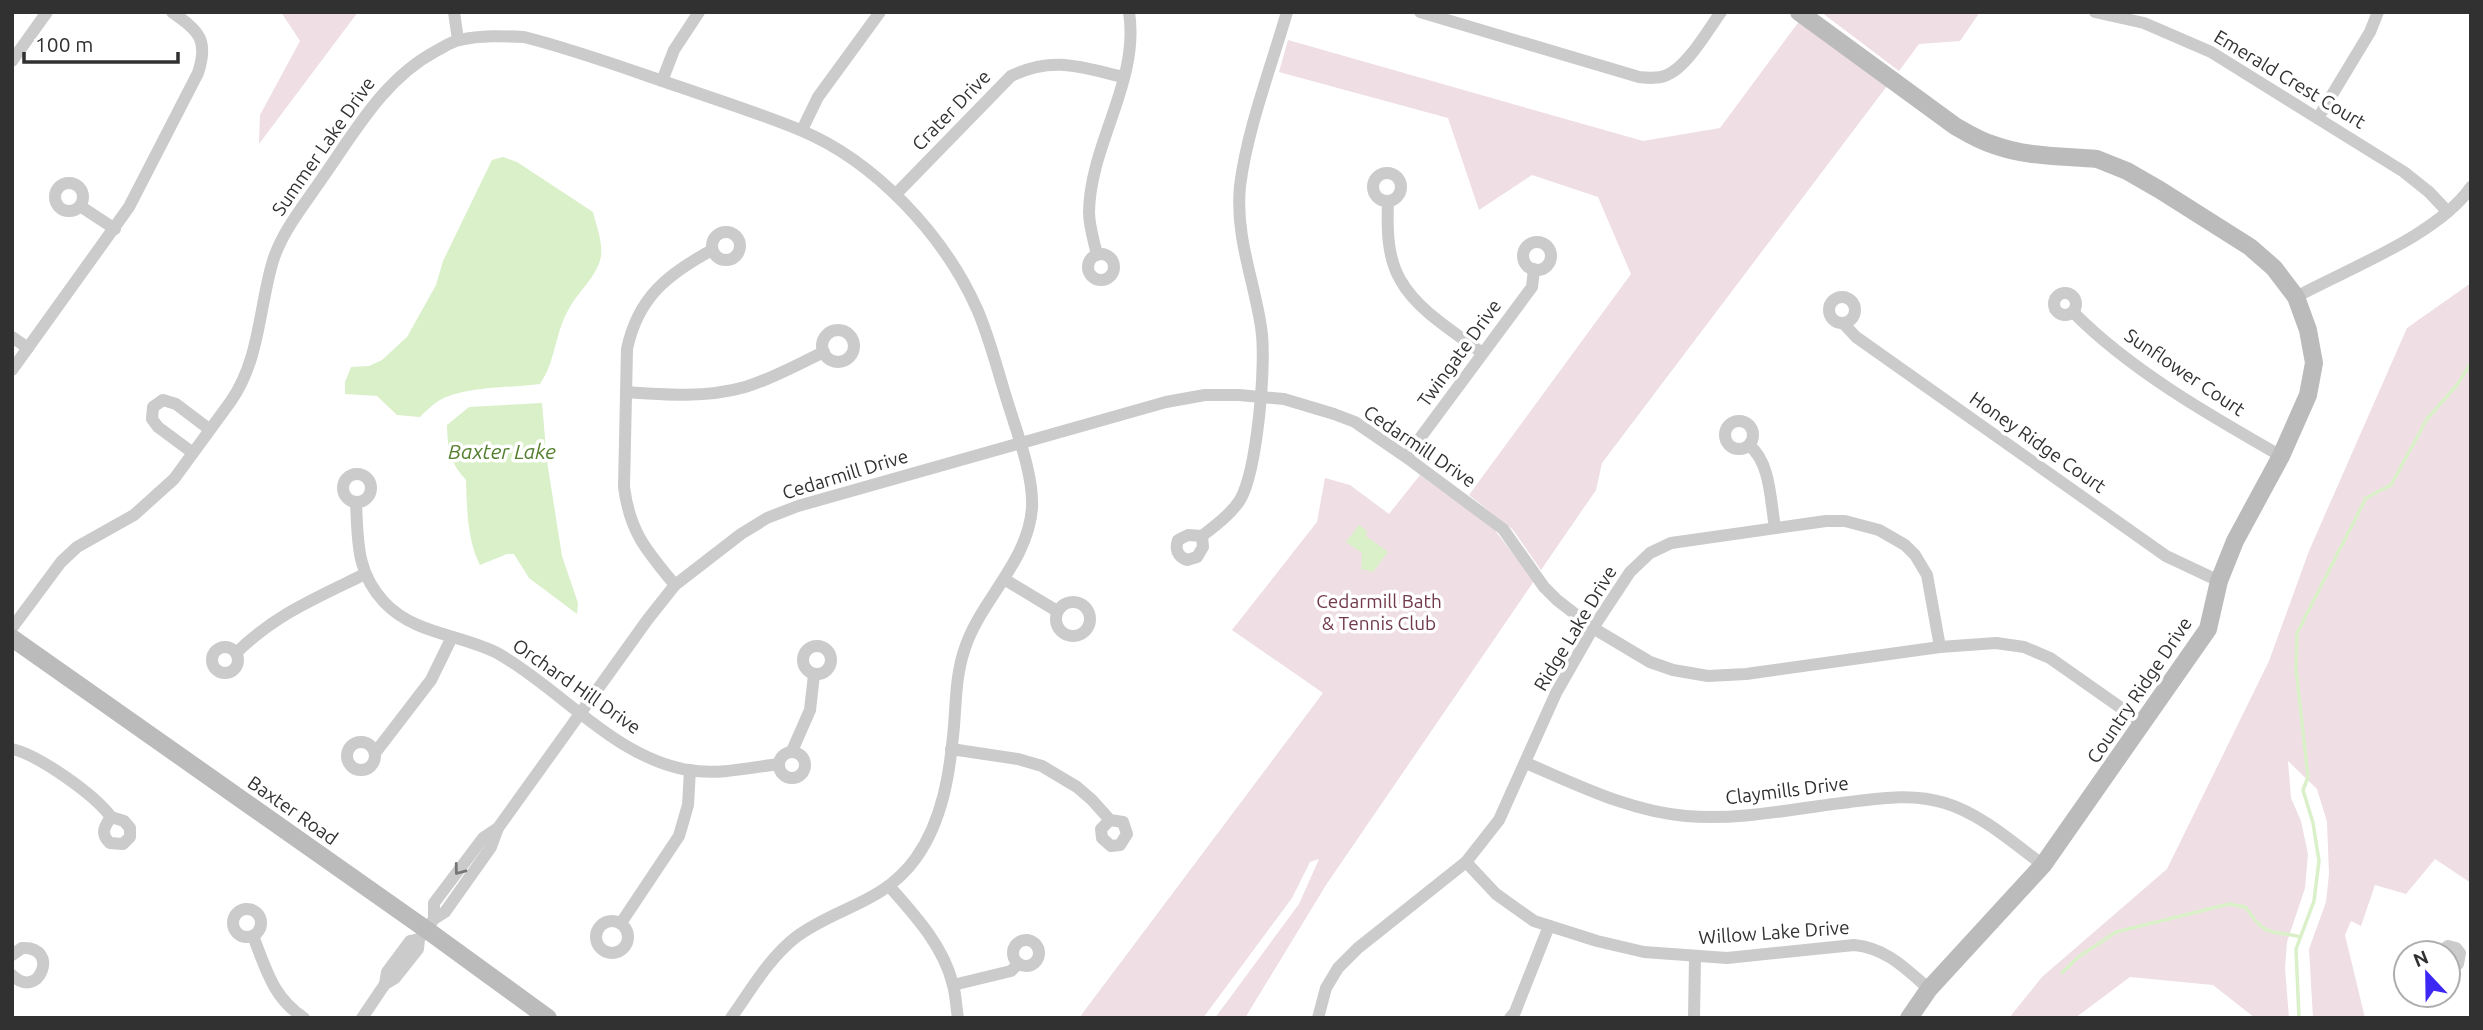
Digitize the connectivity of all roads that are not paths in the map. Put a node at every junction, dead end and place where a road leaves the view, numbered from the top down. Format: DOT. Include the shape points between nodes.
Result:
graph roads {
  1 [pos="47,12"];
  2 [pos="172,12"];
  3 [pos="454,12"];
  4 [pos="699,12"];
  5 [pos="880,12"];
  6 [pos="1129,12"];
  7 [pos="1287,12"];
  8 [pos="1420,12"];
  9 [pos="1721,12"];
  10 [pos="1799,12"];
  11 [pos="2095,12"];
  12 [pos="2378,12"];
  13 [pos="458,40"];
  14 [pos="12,61"];
  15 [pos="1123,77"];
  16 [pos="662,81"];
  17 [pos="2318,118"];
  18 [pos="802,130"];
  19 [pos="2471,187"];
  20 [pos="896,194"];
  21 [pos="1388,202"];
  22 [pos="80,206"];
  23 [pos="2447,211"];
  24 [pos="115,229"];
  25 [pos="712,250"];
  26 [pos="1097,255"];
  27 [pos="1534,269"];
  28 [pos="2296,297"];
  29 [pos="2073,312"];
  30 [pos="1843,323"];
  31 [pos="12,337"];
  32 [pos="28,348"];
  33 [pos="824,352"];
  34 [pos="1482,353"];
  35 [pos="12,370"];
  36 [pos="627,392"];
  37 [pos="1261,397"];
  38 [pos="209,429"];
  39 [pos="1019,443"];
  40 [pos="1749,445"];
  41 [pos="194,453"];
  42 [pos="2281,456"];
  43 [pos="1406,457"];
  44 [pos="356,503"];
  45 [pos="1774,527"];
  46 [pos="1202,536"];
  47 [pos="365,574"];
  48 [pos="1004,579"];
  49 [pos="2219,581"];
  50 [pos="676,585"];
  51 [pos="1057,611"];
  52 [pos="12,628"];
  53 [pos="1593,628"];
  54 [pos="12,638"];
  55 [pos="452,638"];
  56 [pos="1940,647"];
  57 [pos="236,653"];
  58 [pos="814,675"];
  59 [pos="582,713"];
  60 [pos="2144,724"];
  61 [pos="12,749"];
  62 [pos="951,750"];
  63 [pos="792,751"];
  64 [pos="375,753"];
  65 [pos="1526,763"];
  66 [pos="778,764"];
  67 [pos="690,770"];
  68 [pos="111,817"];
  69 [pos="1110,820"];
  70 [pos="1466,862"];
  71 [pos="2043,865"];
  72 [pos="890,887"];
  73 [pos="621,923"];
  74 [pos="1549,926"];
  75 [pos="427,929"];
  76 [pos="253,936"];
  77 [pos="12,955"];
  78 [pos="1695,957"];
  79 [pos="1018,964"];
  80 [pos="12,975"];
  81 [pos="953,985"];
  82 [pos="1928,989"];
  83 [pos="304,1018"];
  84 [pos="362,1018"];
  85 [pos="548,1018"];
  86 [pos="731,1018"];
  87 [pos="958,1018"];
  88 [pos="1318,1018"];
  89 [pos="1510,1018"];
  90 [pos="1694,1018"];
  91 [pos="1909,1018"];
  1 -- 14 [label="street"];
  2 -- 24 [label="street" via="197,32 204,46 203,57"];
  3 -- 13 [label="street"];
  4 -- 16 [label="street" via="674,50"];
  5 -- 18 [label="street" via="818,97"];
  6 -- 15 [label="street" via="1132,31"];
  7 -- 37 [label="street" via="1240,187 1241,239 1262,332"];
  8 -- 9 [label="street" via="1653,78 1667,75 1688,57"];
  10 -- 28 [label="street, Country Ridge Drive" via="1975,138 2033,153 2097,159 2143,179 2250,247"];
  11 -- 17 [label="street, Emerald Crest Court" via="2144,23 2185,39"];
  12 -- 17 [label="street"];
  13 -- 16 [label="street, Summer Lake Drive" via="524,37"];
  13 -- 38 [label="street, Summer Lake Drive" via="417,62 373,104 291,223 272,264 251,361 238,391"];
  15 -- 20 [label="street, Crater Drive" via="1058,63 1011,76"];
  15 -- 26 [label="street" via="1090,201"];
  16 -- 18 [label="street, Summer Lake Drive"];
  17 -- 23 [label="street, Emerald Crest Court" via="2404,172"];
  18 -- 20 [label="street, Summer Lake Drive" via="859,164"];
  19 -- 23 [label="street"];
  20 -- 39 [label="street, Summer Lake Drive" via="944,253 976,308"];
  21 -- 34 [label="street" via="1389,244 1401,282"];
  22 -- 24 [label="street"];
  23 -- 28 [label="street" via="2425,229"];
  24 -- 32 [label="street"];
  25 -- 36 [label="street" via="668,277 639,314 627,349"];
  27 -- 34 [label="street, Twingate Drive" via="1532,287"];
  28 -- 42 [label="street, Country Ridge Drive" via="2314,363 2308,395"];
  29 -- 42 [label="street, Sunflower Court" via="2096,335 2206,413"];
  30 -- 49 [label="street, Honey Ridge Court" via="1856,337 2166,556"];
  31 -- 32 [label="street"];
  32 -- 35 [label="street"];
  33 -- 36 [label="street" via="747,387 723,392"];
  34 -- 43 [label="street, Twingate Drive"];
  36 -- 50 [label="street" via="624,487 629,519"];
  37 -- 39 [label="street, Cedarmill Drive" via="1205,395 1166,402"];
  37 -- 43 [label="street, Cedarmill Drive" via="1334,414"];
  37 -- 46 [label="street" via="1246,486 1231,512"];
  38 -- 41 [label="street, Summer Lake Drive"];
  38 -- 41 [label="street" via="176,404 163,400 153,407 152,419 159,427"];
  39 -- 48 [label="street, Summer Lake Drive" via="1032,510 1027,533"];
  39 -- 50 [label="street, Cedarmill Drive" via="798,506 741,534"];
  40 -- 45 [label="street" via="1765,467"];
  41 -- 52 [label="street, Summer Lake Drive" via="148,505 77,547 61,562"];
  42 -- 49 [label="street, Country Ridge Drive"];
  43 -- 53 [label="street, Cedarmill Drive" via="1503,529 1544,587"];
  44 -- 47 [label="street, Orchard Hill Drive" via="358,549"];
  45 -- 53 [label="street, Ridge Lake Drive" via="1671,543 1650,553 1630,572"];
  45 -- 56 [label="street, Ridge Lake Drive" via="1845,521 1879,530 1905,545 1927,575"];
  47 -- 55 [label="street, Orchard Hill Drive" via="393,610 423,629"];
  47 -- 57 [label="street" via="275,619"];
  48 -- 51 [label="street"];
  48 -- 62 [label="street, Summer Lake Drive" via="963,652"];
  49 -- 60 [label="street, Country Ridge Drive" via="2208,629"];
  50 -- 59 [label="street, Cedarmill Drive"];
  53 -- 56 [label="street, Cedarmill Drive" via="1650,663 1708,676"];
  53 -- 65 [label="street, Ridge Lake Drive" via="1556,693"];
  54 -- 75 [label="street, Baxter Road"];
  55 -- 59 [label="street, Orchard Hill Drive" via="497,653"];
  55 -- 64 [label="street" via="431,680"];
  56 -- 60 [label="street, Cedarmill Drive" via="1996,643 2024,647 2050,658"];
  58 -- 63 [label="street" via="810,710"];
  59 -- 67 [label="street, Orchard Hill Drive" via="638,752"];
  59 -- 75 [label="street, Cedarmill Drive" via="498,828 491,847 445,912"];
  60 -- 71 [label="street, Country Ridge Drive"];
  61 -- 68 [label="street" via="65,778 102,804"];
  62 -- 69 [label="street" via="1042,766 1077,787"];
  62 -- 72 [label="street, Summer Lake Drive" via="935,821 914,860"];
  63 -- 66 [label="street"];
  63 -- 66 [label="street, Orchard Hill Drive" via="803,758 805,767 800,775 784,776"];
  65 -- 70 [label="street, Ridge Lake Drive" via="1499,820"];
  65 -- 71 [label="street, Claymills Drive" via="1628,805 1686,816 1753,815 1872,799 1925,798 1988,824"];
  66 -- 67 [label="street, Orchard Hill Drive"];
  67 -- 73 [label="street" via="688,805 678,836"];
  70 -- 74 [label="street, Willow Lake Drive" via="1514,909"];
  70 -- 88 [label="street, Ridge Lake Drive" via="1338,968 1326,988"];
  71 -- 82 [label="street, Country Ridge Drive"];
  72 -- 81 [label="street" via="934,943"];
  72 -- 86 [label="street, Summer Lake Drive" via="794,939"];
  74 -- 78 [label="street, Willow Lake Drive" via="1644,952"];
  74 -- 89 [label="street"];
  75 -- 84 [label="street, Cedarmill Drive" via="418,949 396,978 385,984"];
  75 -- 85 [label="street, Baxter Road"];
  76 -- 83 [label="street" via="282,1001"];
  77 -- 80 [label="street" via="22,948 34,949 44,966 32,981"];
  78 -- 82 [label="street, Willow Lake Drive" via="1865,946 1884,952"];
  78 -- 90 [label="street"];
  79 -- 81 [label="street" via="1011,971"];
  81 -- 87 [label="street"];
  82 -- 91 [label="street, Country Ridge Drive"];
}
